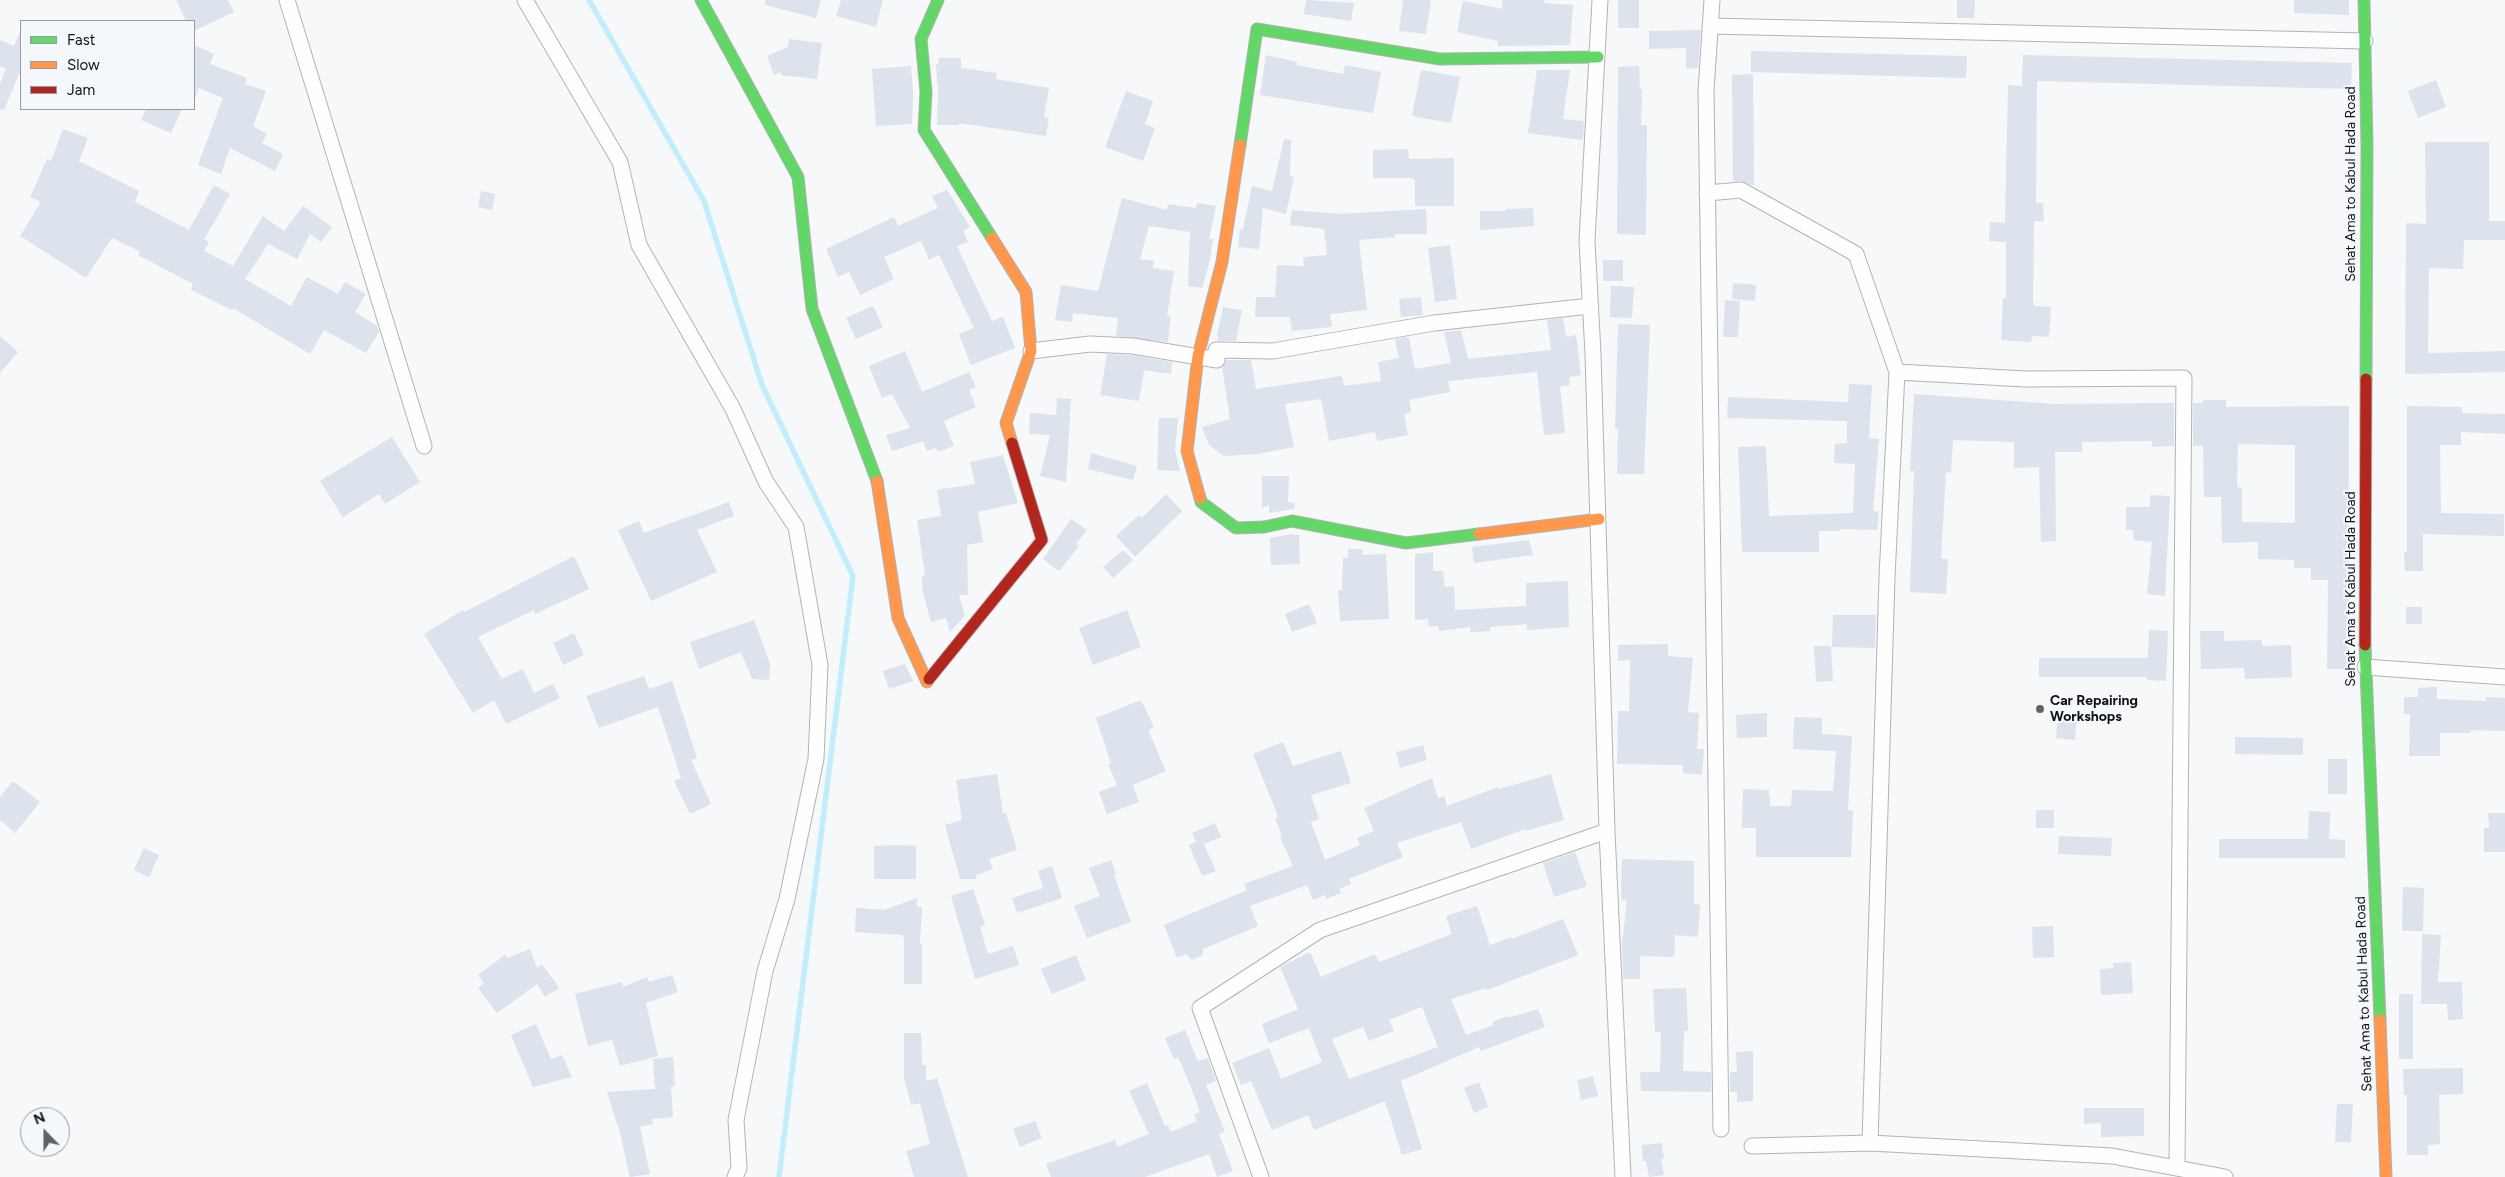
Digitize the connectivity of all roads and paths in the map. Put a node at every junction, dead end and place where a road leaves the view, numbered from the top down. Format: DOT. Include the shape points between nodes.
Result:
graph roads {
  1 [pos="287,0"];
  2 [pos="525,0"];
  3 [pos="701,0"];
  4 [pos="938,0"];
  5 [pos="1600,0"];
  6 [pos="1712,0"];
  7 [pos="2364,0"];
  8 [pos="1710,26"];
  9 [pos="2365,41"];
  10 [pos="1598,57"];
  11 [pos="1707,193"];
  12 [pos="1590,306"];
  13 [pos="1031,351"];
  14 [pos="1198,356"];
  15 [pos="1897,372"];
  16 [pos="424,446"];
  17 [pos="1598,519"];
  18 [pos="2365,666"];
  19 [pos="2505,677"];
  20 [pos="1607,831"];
  21 [pos="1721,1129"];
  22 [pos="1870,1143"];
  23 [pos="1752,1146"];
  24 [pos="2177,1166"];
  25 [pos="735,1177"];
  26 [pos="1261,1177"];
  27 [pos="1624,1177"];
  28 [pos="2225,1177"];
  29 [pos="2386,1177"];
  1 -- 16 [label="street"];
  2 -- 25 [label="street" via="620,162 639,245 733,409 766,482 796,527 820,665 816,759 787,900 765,972 736,1120 739,1168"];
  3 -- 13 [label="street" via="798,177 812,309 877,481 898,618 927,682 1042,540 1006,422"];
  4 -- 13 [label="street" via="921,39 926,92 924,130 1026,292"];
  5 -- 10 [label="street"];
  6 -- 8 [label="street"];
  7 -- 9 [label="street, Sehat Ama to Kabul Hada Road"];
  8 -- 9 [label="street"];
  8 -- 11 [label="street" via="1706,91"];
  9 -- 18 [label="street, Sehat Ama to Kabul Hada Road"];
  10 -- 12 [label="street" via="1587,241"];
  10 -- 14 [label="street" via="1440,59 1257,30 1222,262"];
  11 -- 15 [label="street" via="1741,190 1856,254"];
  11 -- 21 [label="street"];
  12 -- 14 [label="street" via="1434,323 1272,350 1216,350 1216,360"];
  12 -- 17 [label="street"];
  13 -- 14 [label="street" via="1090,344 1133,346"];
  14 -- 17 [label="street" via="1188,451 1201,502 1236,528 1292,521 1406,543"];
  15 -- 22 [label="street" via="1887,586"];
  15 -- 24 [label="street" via="2026,379 2184,378"];
  17 -- 20 [label="street"];
  18 -- 19 [label="street"];
  18 -- 29 [label="street, Sehat Ama to Kabul Hada Road"];
  20 -- 26 [label="street" via="1320,930 1200,1008"];
  20 -- 27 [label="street"];
  22 -- 23 [label="street"];
  22 -- 24 [label="street" via="2112,1156"];
  24 -- 28 [label="street"];
}
